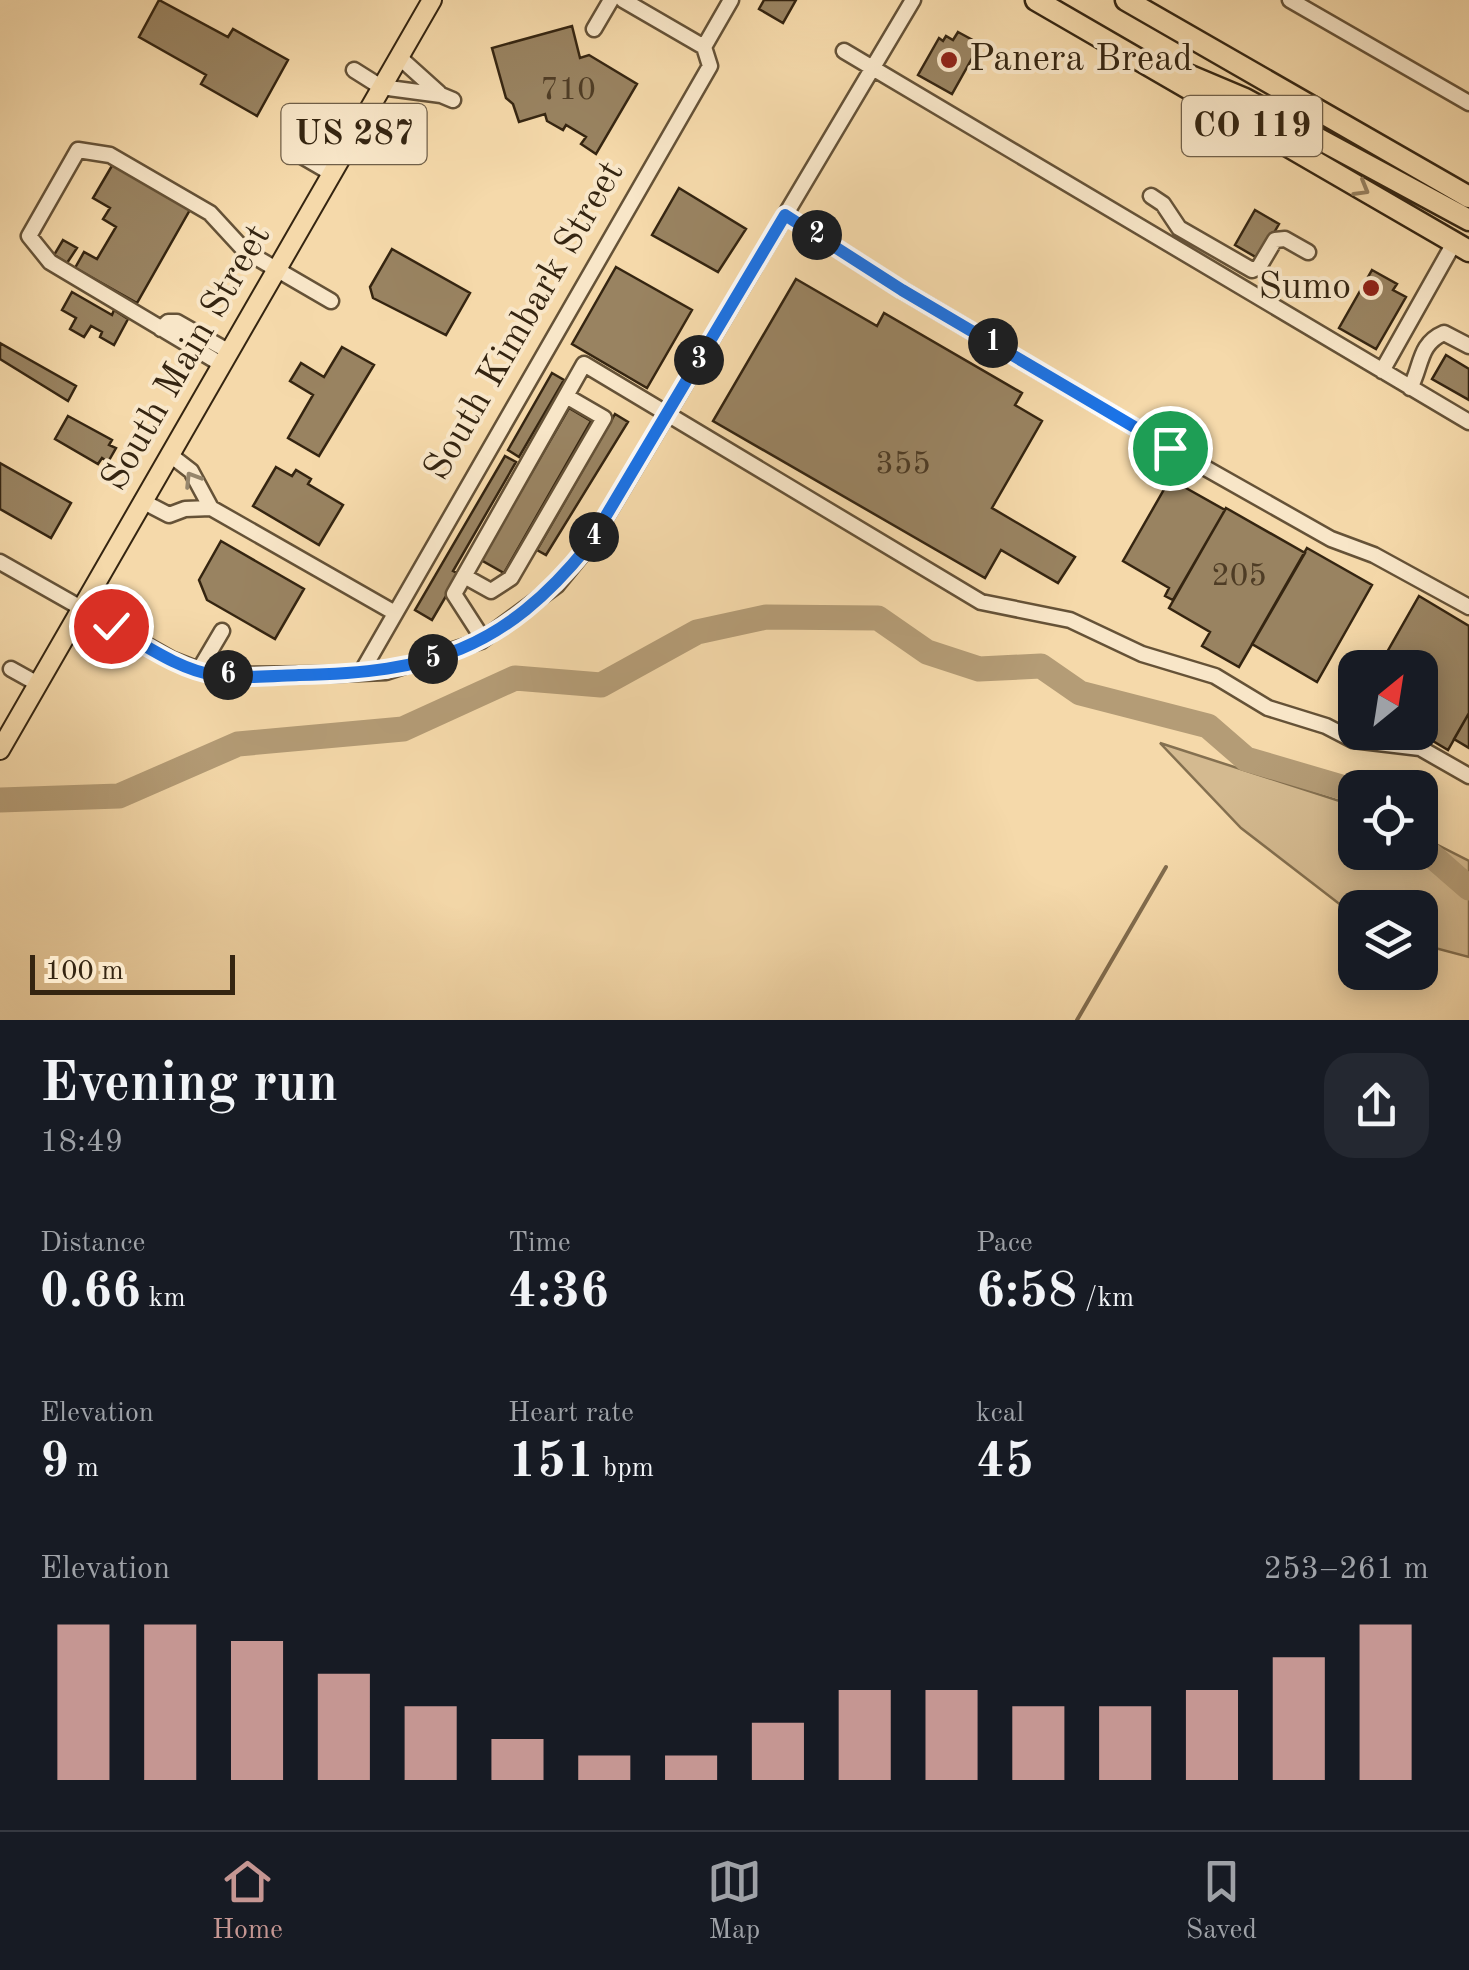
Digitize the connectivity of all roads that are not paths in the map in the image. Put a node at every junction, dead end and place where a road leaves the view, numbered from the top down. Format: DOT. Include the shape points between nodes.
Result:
graph roads {
  1 [pos="432,0"];
  2 [pos="611,0"];
  3 [pos="623,0"];
  4 [pos="731,0"];
  5 [pos="913,0"];
  6 [pos="1036,0"];
  7 [pos="1126,0"];
  8 [pos="1290,0"];
  9 [pos="594,29"];
  10 [pos="704,47"];
  11 [pos="844,51"];
  12 [pos="1129,54"];
  13 [pos="399,57"];
  14 [pos="872,68"];
  15 [pos="354,70"];
  16 [pos="381,86"];
  17 [pos="1469,104"];
  18 [pos="300,155"];
  19 [pos="331,173"];
  20 [pos="1467,195"];
  21 [pos="1151,196"];
  22 [pos="785,215"];
  23 [pos="1469,220"];
  24 [pos="1461,247"];
  25 [pos="1308,252"];
  26 [pos="276,269"];
  27 [pos="332,301"];
  28 [pos="1469,346"];
  29 [pos="225,357"];
  30 [pos="1382,371"];
  31 [pos="1410,388"];
  32 [pos="566,396"];
  33 [pos="666,417"];
  34 [pos="1469,422"];
  35 [pos="169,454"];
  36 [pos="142,501"];
  37 [pos="211,508"];
  38 [pos="0,562"];
  39 [pos="464,576"];
  40 [pos="1469,607"];
  41 [pos="81,609"];
  42 [pos="395,613"];
  43 [pos="222,631"];
  44 [pos="483,640"];
  45 [pos="11,669"];
  46 [pos="199,670"];
  47 [pos="361,673"];
  48 [pos="38,684"];
  49 [pos="2,741"];
  50 [pos="1469,776"];
  1 -- 13 [label="main road, South Main Street / US 287"];
  2 -- 9 [label="street"];
  3 -- 10 [label="street"];
  4 -- 10 [label="street, South Kimbark Street"];
  5 -- 14 [label="street"];
  6 -- 12 [label="highway, CO 119"];
  7 -- 20 [label="highway, CO 119"];
  8 -- 17 [label="street"];
  10 -- 42 [label="street, South Kimbark Street" via="710,66"];
  11 -- 14 [label="street"];
  12 -- 23 [label="highway" via="1205,79"];
  12 -- 24 [label="highway, CO 119, one-way"];
  13 -- 16 [label="main road, South Main Street / US 287"];
  13 -- 16 [label="street" via="447,98"];
  14 -- 22 [label="street"];
  14 -- 30 [label="street"];
  15 -- 16 [label="street"];
  16 -- 19 [label="main road, South Main Street / US 287"];
  18 -- 19 [label="street"];
  19 -- 26 [label="main road, South Main Street / US 287"];
  21 -- 25 [label="street" via="1180,228 1252,270 1276,240"];
  22 -- 33 [label="street"];
  22 -- 40 [label="street" via="1170,448"];
  24 -- 30 [label="street"];
  26 -- 27 [label="street"];
  26 -- 29 [label="main road, South Main Street / US 287"];
  26 -- 29 [label="street" via="245,251 210,213 110,155 78,150 29,236 50,262 160,329"];
  28 -- 31 [label="street" via="1444,333 1432,338"];
  29 -- 35 [label="main road, South Main Street / US 287"];
  30 -- 31 [label="street"];
  31 -- 34 [label="street"];
  32 -- 33 [label="street" via="584,364"];
  32 -- 39 [label="street"];
  32 -- 39 [label="street" via="604,418 512,578 491,591"];
  33 -- 44 [label="street" via="568,572"];
  33 -- 50 [label="street" via="981,602 1070,620 1142,654 1216,676 1268,708 1354,740 1420,748"];
  35 -- 36 [label="main road, South Main Street / US 287"];
  37 -- 35 [label="street, one-way" via="191,471"];
  36 -- 37 [label="street" via="168,515"];
  36 -- 41 [label="main road, South Main Street / US 287"];
  37 -- 42 [label="street"];
  38 -- 41 [label="street"];
  39 -- 44 [label="street" via="454,594"];
  41 -- 46 [label="street"];
  41 -- 48 [label="main road, South Main Street / US 287"];
  42 -- 47 [label="street, South Kimbark Street"];
  43 -- 46 [label="street"];
  44 -- 47 [label="street" via="386,672"];
  45 -- 48 [label="street"];
  46 -- 47 [label="street"];
  48 -- 49 [label="main road, South Main Street / US 287"];
}
